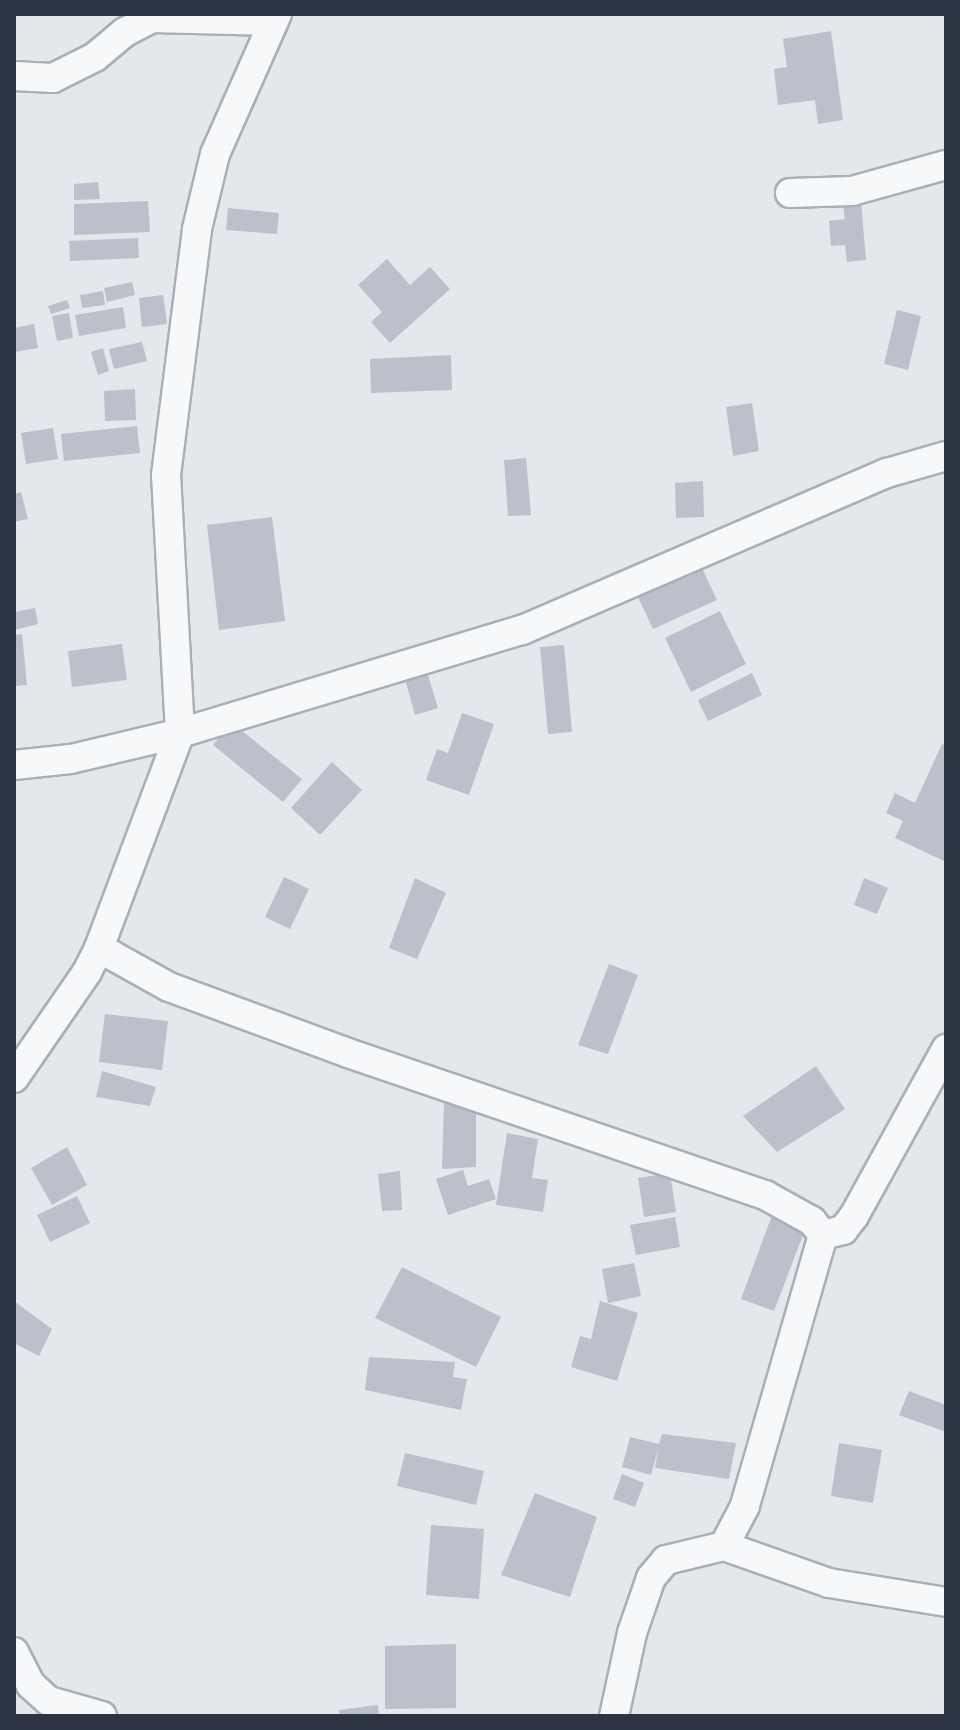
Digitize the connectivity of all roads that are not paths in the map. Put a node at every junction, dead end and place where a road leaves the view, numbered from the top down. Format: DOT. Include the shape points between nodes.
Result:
graph roads {
  1 [pos="275,17"];
  2 [pos="127,23"];
  3 [pos="14,76"];
  4 [pos="946,165"];
  5 [pos="790,193"];
  6 [pos="946,456"];
  7 [pos="180,733"];
  8 [pos="14,765"];
  9 [pos="99,948"];
  10 [pos="946,1049"];
  11 [pos="14,1078"];
  12 [pos="823,1235"];
  13 [pos="724,1546"];
  14 [pos="946,1602"];
  15 [pos="14,1652"];
  16 [pos="102,1716"];
  17 [pos="614,1716"];
  1 -- 2 [label="street"];
  1 -- 7 [label="street" via="215,154 197,229 166,475"];
  2 -- 3 [label="street" via="95,57 53,78"];
  4 -- 5 [label="street" via="852,191"];
  6 -- 7 [label="street" via="887,473 522,630"];
  7 -- 8 [label="street" via="71,759"];
  7 -- 9 [label="street"];
  9 -- 11 [label="street"];
  9 -- 12 [label="street" via="169,987 765,1195 812,1221"];
  10 -- 12 [label="street" via="854,1216 843,1230"];
  12 -- 13 [label="street" via="767,1437 745,1506"];
  13 -- 14 [label="street" via="829,1583"];
  13 -- 17 [label="street" via="666,1560 651,1578 632,1633"];
  15 -- 16 [label="street" via="31,1685 49,1701"];
}
